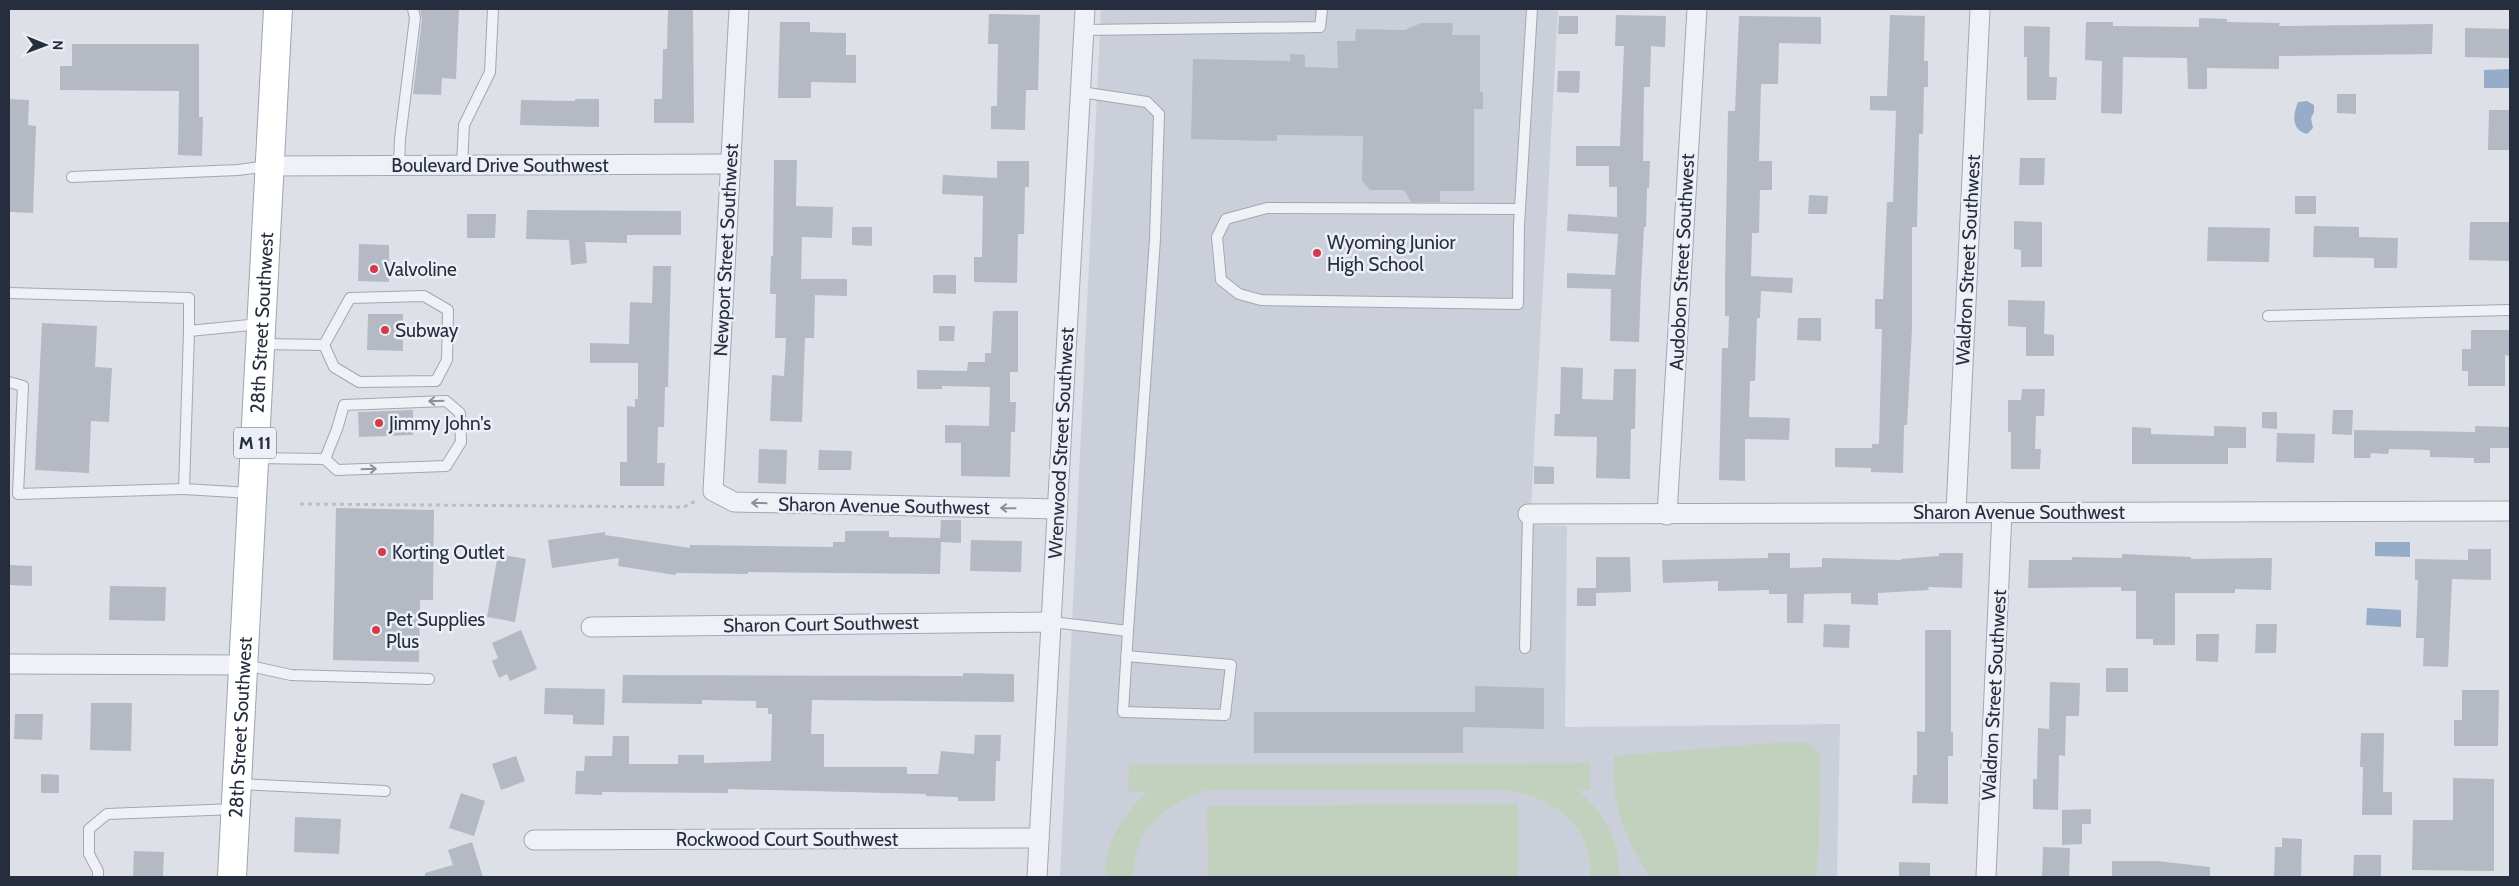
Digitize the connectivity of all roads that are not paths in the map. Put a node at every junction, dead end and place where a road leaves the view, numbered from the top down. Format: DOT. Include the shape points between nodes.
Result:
graph roads {
  1 [pos="278,9"];
  2 [pos="413,9"];
  3 [pos="493,9"];
  4 [pos="739,9"];
  5 [pos="1085,9"];
  6 [pos="1322,9"];
  7 [pos="1532,9"];
  8 [pos="1697,9"];
  9 [pos="1980,9"];
  10 [pos="1084,30"];
  11 [pos="1080,92"];
  12 [pos="731,164"];
  13 [pos="269,166"];
  14 [pos="400,166"];
  15 [pos="462,166"];
  16 [pos="72,177"];
  17 [pos="1520,209"];
  18 [pos="9,293"];
  19 [pos="2510,310"];
  20 [pos="2268,316"];
  21 [pos="189,330"];
  22 [pos="260,334"];
  23 [pos="324,345"];
  24 [pos="9,382"];
  25 [pos="254,458"];
  26 [pos="325,459"];
  27 [pos="184,489"];
  28 [pos="713,491"];
  29 [pos="252,493"];
  30 [pos="1057,509"];
  31 [pos="2510,510"];
  32 [pos="1956,511"];
  33 [pos="2002,512"];
  34 [pos="1528,514"];
  35 [pos="1667,515"];
  36 [pos="1052,622"];
  37 [pos="591,627"];
  38 [pos="1128,631"];
  39 [pos="1525,648"];
  40 [pos="1126,656"];
  41 [pos="9,664"];
  42 [pos="244,664"];
  43 [pos="429,679"];
  44 [pos="385,791"];
  45 [pos="236,796"];
  46 [pos="1039,838"];
  47 [pos="534,840"];
  48 [pos="98,877"];
  49 [pos="232,877"];
  50 [pos="1037,877"];
  51 [pos="1986,877"];
  1 -- 13 [label="main road, 28th Street Southwest / M 11"];
  2 -- 14 [label="lane" via="415,18 400,139"];
  3 -- 15 [label="lane" via="490,72 464,125"];
  4 -- 12 [label="street, Newport Street Southwest"];
  5 -- 10 [label="street, Wrenwood Street Southwest"];
  6 -- 10 [label="lane" via="1320,28"];
  7 -- 17 [label="lane"];
  8 -- 35 [label="street, Audobon Street Southwest"];
  9 -- 32 [label="street, Waldron Street Southwest"];
  10 -- 11 [label="street, Wrenwood Street Southwest"];
  11 -- 30 [label="street, Wrenwood Street Southwest"];
  11 -- 38 [label="lane" via="1147,102 1159,114 1155,239"];
  12 -- 15 [label="street, Boulevard Drive Southwest"];
  12 -- 28 [label="street, Newport Street Southwest"];
  13 -- 14 [label="street, Boulevard Drive Southwest"];
  13 -- 16 [label="lane"];
  13 -- 22 [label="main road, 28th Street Southwest / M 11"];
  14 -- 15 [label="street, Boulevard Drive Southwest"];
  17 -- 17 [label="lane" via="1518,304 1261,300 1238,294 1221,280 1217,237 1226,219 1268,208"];
  18 -- 21 [label="lane" via="189,298"];
  19 -- 20 [label="lane"];
  21 -- 22 [label="lane"];
  21 -- 27 [label="lane"];
  22 -- 23 [label="lane"];
  22 -- 25 [label="main road, 28th Street Southwest / M 11"];
  23 -- 23 [label="lane" via="334,367 358,382 436,381 447,360 448,310 424,296 350,298"];
  24 -- 27 [label="lane" via="22,386 18,494"];
  25 -- 26 [label="lane"];
  25 -- 29 [label="main road, 28th Street Southwest / M 11"];
  26 -- 26 [label="lane, one-way" via="338,470 446,466 461,442 460,413 446,401 344,405"];
  27 -- 29 [label="lane"];
  30 -- 28 [label="street, Sharon Avenue Southwest, one-way" via="734,502"];
  29 -- 42 [label="main road, 28th Street Southwest / M 11"];
  30 -- 36 [label="street, Wrenwood Street Southwest"];
  31 -- 33 [label="street, Sharon Avenue Southwest"];
  32 -- 33 [label="street, Sharon Avenue Southwest"];
  32 -- 35 [label="street, Sharon Avenue Southwest"];
  33 -- 51 [label="street, Waldron Street Southwest"];
  34 -- 35 [label="street, Sharon Avenue Southwest"];
  34 -- 39 [label="lane"];
  36 -- 37 [label="street, Sharon Court Southwest"];
  36 -- 38 [label="lane"];
  36 -- 46 [label="street, Wrenwood Street Southwest"];
  38 -- 40 [label="lane"];
  40 -- 40 [label="lane" via="1123,712 1225,715 1230,665"];
  41 -- 42 [label="street"];
  42 -- 43 [label="lane" via="291,675"];
  42 -- 45 [label="main road, 28th Street Southwest / M 11"];
  44 -- 45 [label="lane"];
  45 -- 48 [label="lane" via="107,814 89,829 89,854"];
  45 -- 49 [label="main road, 28th Street Southwest / M 11"];
  46 -- 47 [label="street, Rockwood Court Southwest"];
  46 -- 50 [label="street, Wrenwood Street Southwest"];
}
